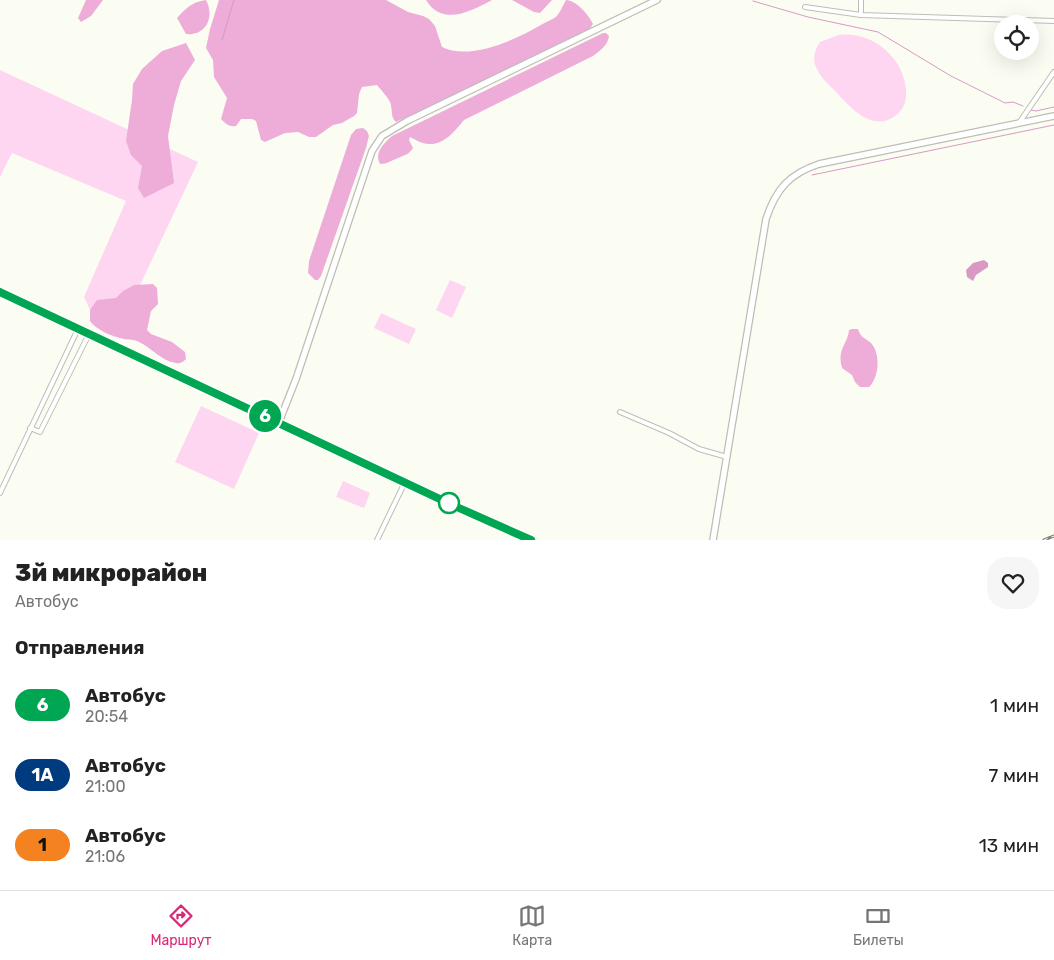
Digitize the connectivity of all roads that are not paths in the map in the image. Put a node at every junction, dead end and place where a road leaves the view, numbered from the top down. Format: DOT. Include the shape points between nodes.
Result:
graph roads {
  1 [pos="657,0"];
  2 [pos="861,0"];
  3 [pos="805,7"];
  4 [pos="861,15"];
  5 [pos="1053,22"];
  6 [pos="1054,72"];
  7 [pos="1054,116"];
  8 [pos="1019,123"];
  9 [pos="0,292"];
  10 [pos="78,329"];
  11 [pos="89,334"];
  12 [pos="620,412"];
  13 [pos="279,422"];
  14 [pos="30,428"];
  15 [pos="728,457"];
  16 [pos="405,482"];
  17 [pos="0,493"];
  18 [pos="377,540"];
  19 [pos="531,540"];
  20 [pos="713,540"];
  1 -- 13 [label="main road" via="407,121 379,138 361,181"];
  2 -- 4 [label="street"];
  3 -- 4 [label="street"];
  4 -- 5 [label="street"];
  6 -- 8 [label="street"];
  7 -- 8 [label="main road"];
  8 -- 15 [label="main road" via="819,164 797,174 782,187 766,219"];
  9 -- 10 [label="highway"];
  10 -- 11 [label="highway"];
  10 -- 14 [label="street"];
  11 -- 13 [label="highway"];
  11 -- 14 [label="street" via="40,432"];
  12 -- 15 [label="street" via="700,449"];
  13 -- 16 [label="highway"];
  14 -- 17 [label="street"];
  15 -- 20 [label="main road"];
  16 -- 18 [label="street"];
  16 -- 19 [label="highway"];
}
